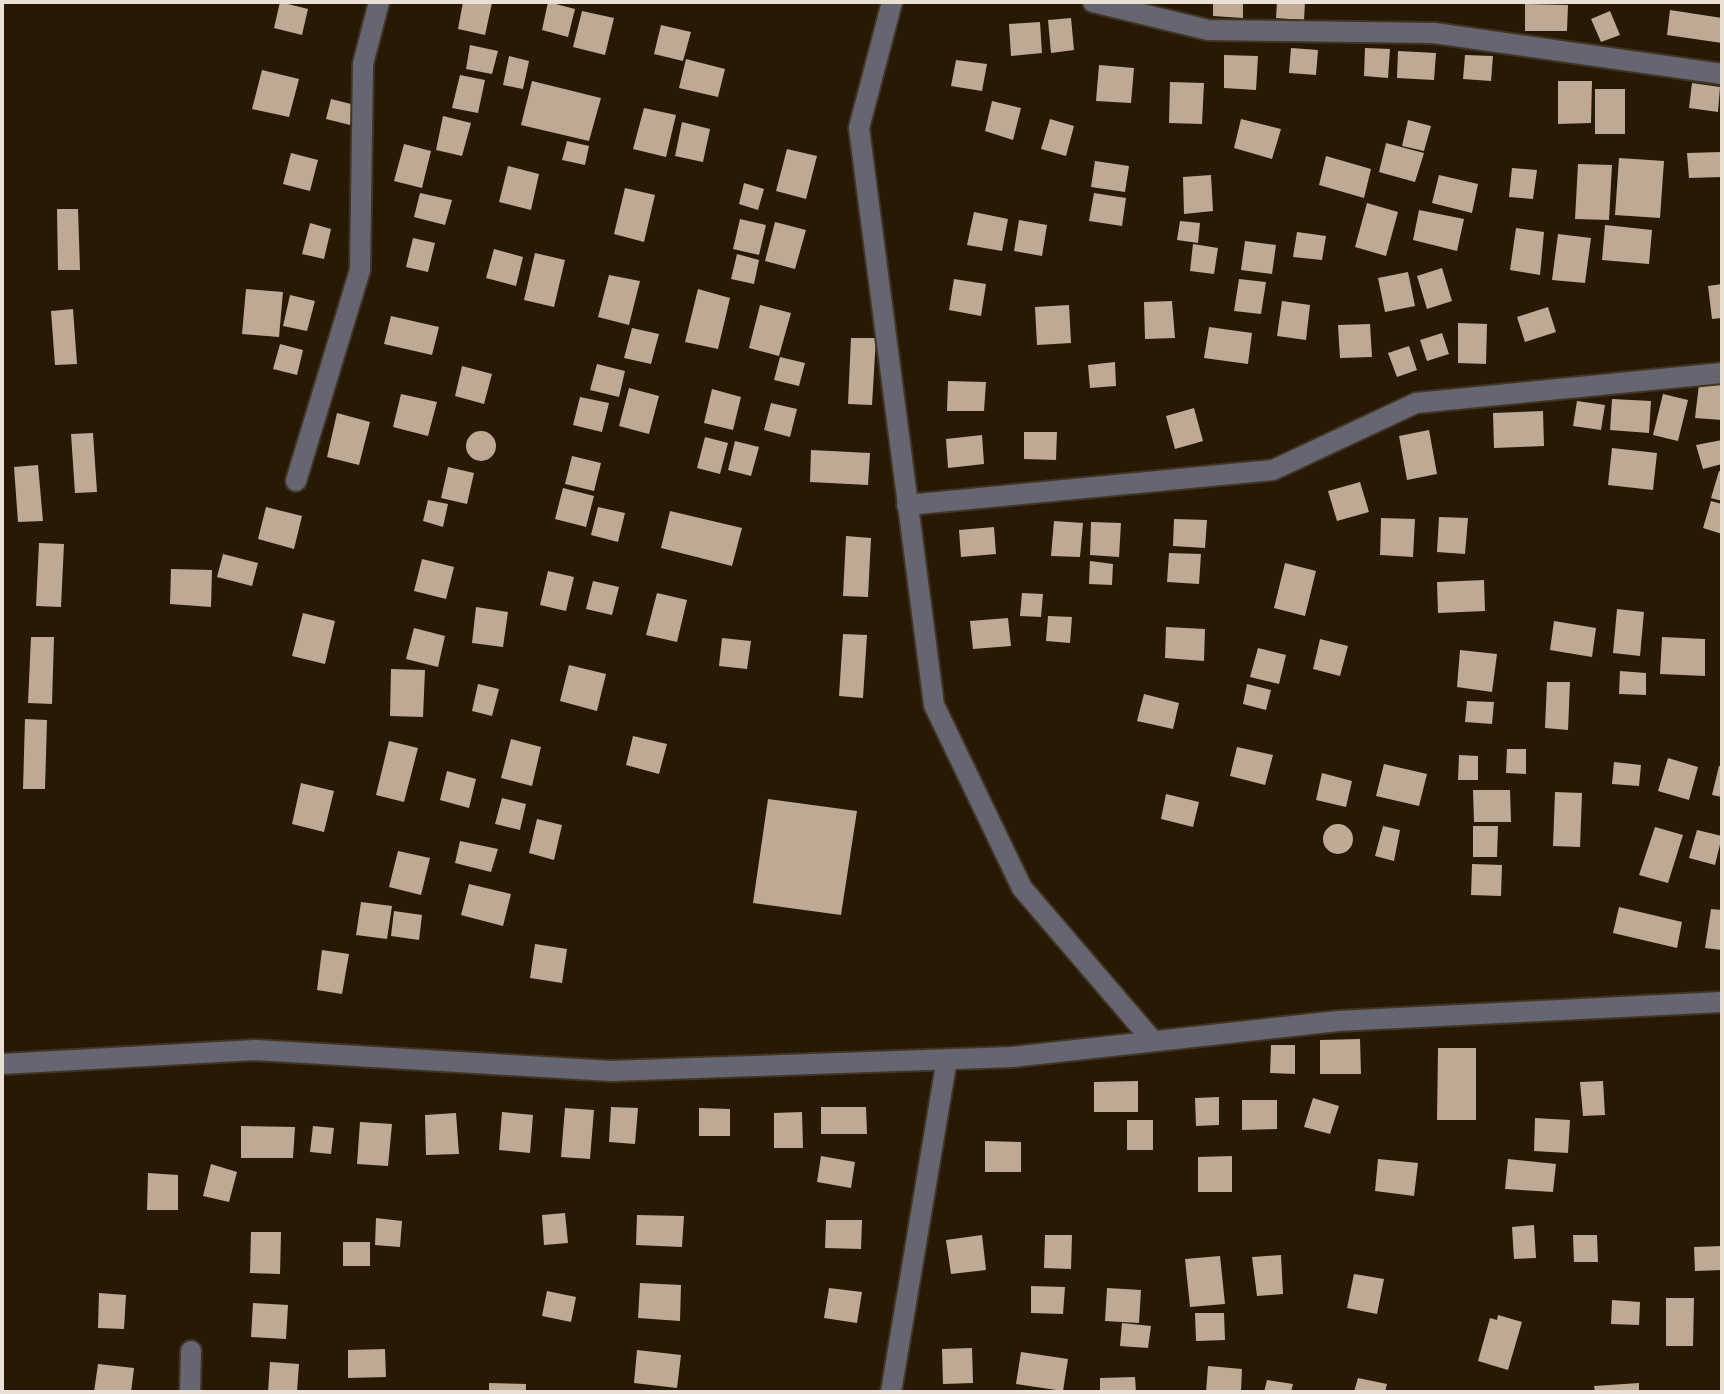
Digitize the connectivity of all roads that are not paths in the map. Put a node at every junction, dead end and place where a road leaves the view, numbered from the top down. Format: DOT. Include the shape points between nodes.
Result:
graph roads {
  1 [pos="379,2"];
  2 [pos="892,2"];
  3 [pos="1093,2"];
  4 [pos="1722,74"];
  5 [pos="1722,373"];
  6 [pos="296,481"];
  7 [pos="907,505"];
  8 [pos="1722,1002"];
  9 [pos="1153,1041"];
  10 [pos="947,1059"];
  11 [pos="2,1064"];
  12 [pos="191,1351"];
  13 [pos="190,1392"];
  14 [pos="891,1392"];
  1 -- 6 [label="street" via="363,64 360,270"];
  2 -- 7 [label="street" via="859,128"];
  3 -- 4 [label="street" via="1208,30 1434,33"];
  5 -- 7 [label="street" via="1416,403 1273,470"];
  7 -- 9 [label="street" via="934,705 1022,888"];
  8 -- 9 [label="street" via="1338,1021"];
  9 -- 10 [label="street"];
  10 -- 11 [label="street" via="611,1071 255,1050"];
  10 -- 14 [label="street"];
  12 -- 13 [label="street"];
}
